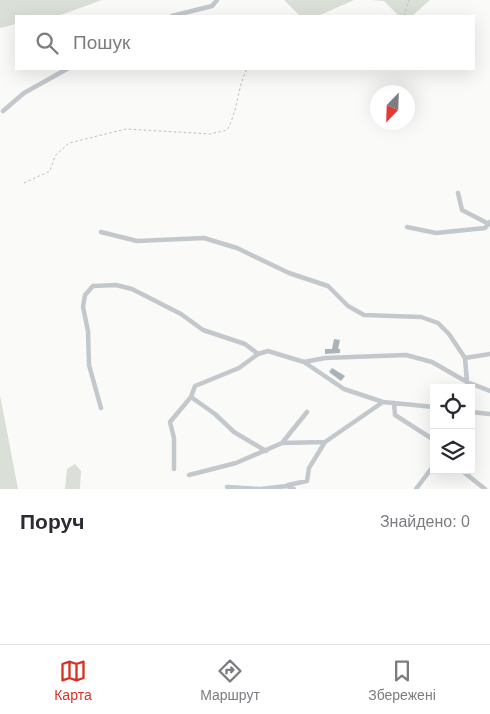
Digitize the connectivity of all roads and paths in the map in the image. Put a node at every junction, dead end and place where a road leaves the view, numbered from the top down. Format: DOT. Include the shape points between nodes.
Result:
graph roads {
  1 [pos="217,0"];
  2 [pos="409,0"];
  3 [pos="176,15"];
  4 [pos="404,15"];
  5 [pos="65,70"];
  6 [pos="246,70"];
  7 [pos="3,111"];
  8 [pos="24,183"];
  9 [pos="458,193"];
  10 [pos="490,224"];
  11 [pos="407,227"];
  12 [pos="101,232"];
  13 [pos="258,354"];
  14 [pos="490,354"];
  15 [pos="465,358"];
  16 [pos="304,362"];
  17 [pos="467,382"];
  18 [pos="490,392"];
  19 [pos="191,397"];
  20 [pos="383,402"];
  21 [pos="394,403"];
  22 [pos="101,408"];
  23 [pos="430,408"];
  24 [pos="307,412"];
  25 [pos="475,412"];
  26 [pos="490,414"];
  27 [pos="430,437"];
  28 [pos="325,442"];
  29 [pos="282,443"];
  30 [pos="266,451"];
  31 [pos="174,469"];
  32 [pos="430,470"];
  33 [pos="466,474"];
  34 [pos="188,475"];
  35 [pos="287,486"];
  36 [pos="227,487"];
  37 [pos="294,489"];
  38 [pos="416,489"];
  39 [pos="485,489"];
  1 -- 3 [label="street" via="212,6"];
  2 -- 4 [label="path"];
  5 -- 7 [label="street" via="24,93"];
  6 -- 8 [label="path" via="239,84 232,121 227,130 210,134 126,129 68,144 55,156 50,171"];
  9 -- 10 [label="street" via="462,210"];
  10 -- 11 [label="street" via="485,228 436,233"];
  12 -- 15 [label="street" via="137,241 204,238 237,248 289,273 328,286 348,306 364,315 421,318 438,323 450,334"];
  13 -- 16 [label="street" via="268,351"];
  13 -- 19 [label="street" via="239,368 195,386"];
  13 -- 22 [label="street" via="245,344 203,330 181,314 132,289 116,285 93,286 85,295 83,307 88,331 89,365"];
  14 -- 15 [label="street"];
  15 -- 17 [label="street"];
  16 -- 17 [label="street" via="325,358 406,356 432,362"];
  16 -- 20 [label="street" via="344,389"];
  17 -- 18 [label="street"];
  19 -- 30 [label="street" via="234,432"];
  19 -- 31 [label="street" via="170,422 174,438"];
  20 -- 21 [label="street"];
  20 -- 28 [label="street"];
  21 -- 23 [label="street"];
  21 -- 27 [label="street" via="395,415"];
  24 -- 29 [label="street"];
  25 -- 26 [label="street"];
  28 -- 29 [label="street"];
  28 -- 35 [label="street" via="309,468 307,481"];
  29 -- 30 [label="street"];
  30 -- 34 [label="street" via="236,463"];
  32 -- 38 [label="street"];
  33 -- 39 [label="street"];
  35 -- 36 [label="street" via="260,489"];
  35 -- 37 [label="street"];
}
